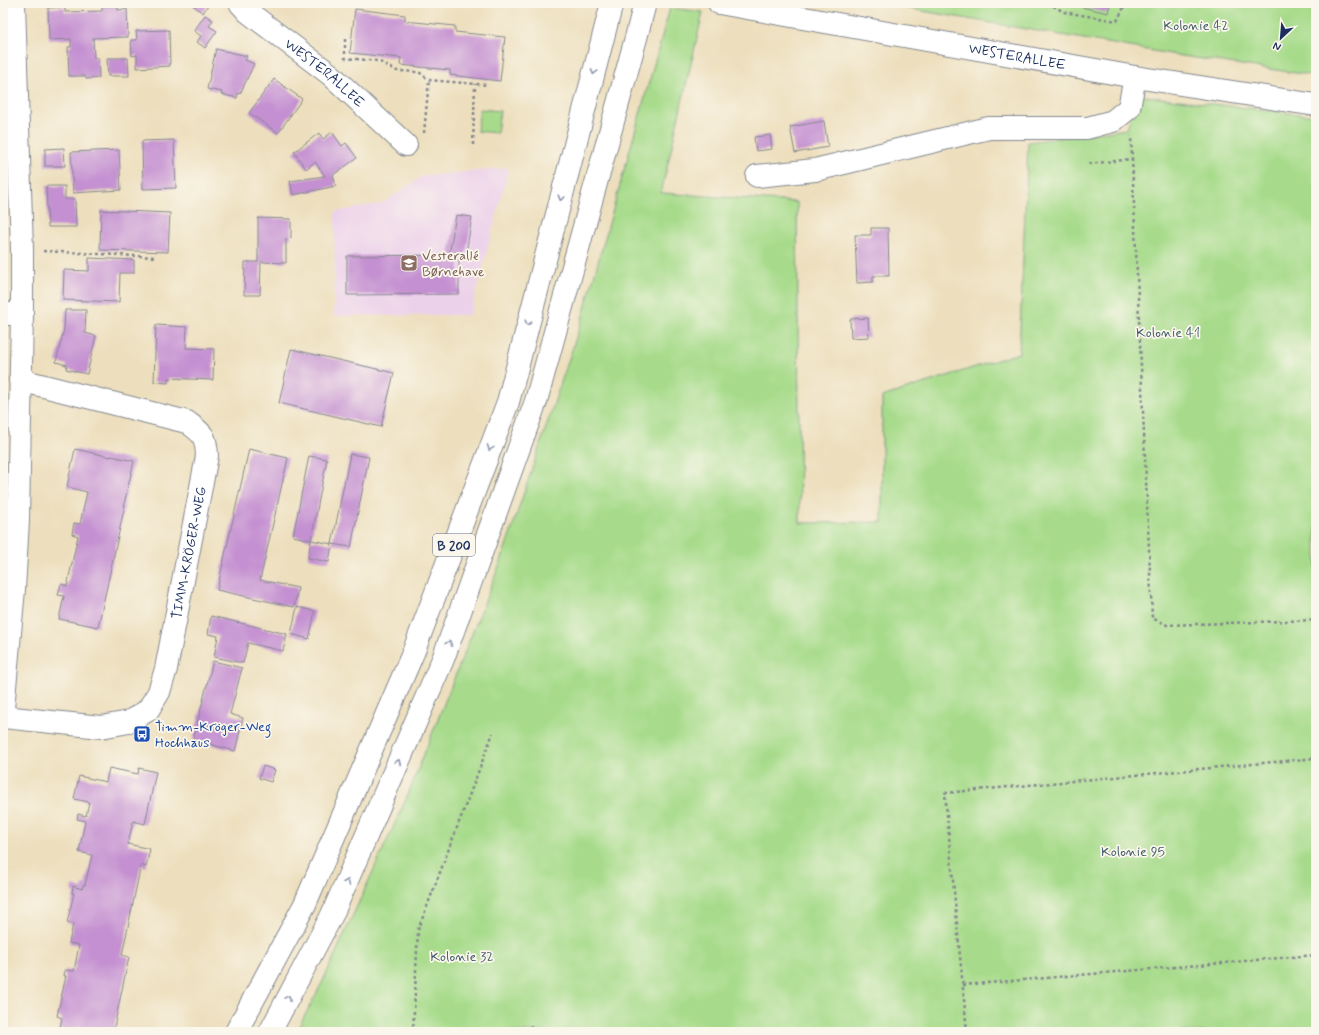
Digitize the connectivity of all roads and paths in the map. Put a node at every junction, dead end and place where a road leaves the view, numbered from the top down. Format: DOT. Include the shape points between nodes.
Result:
graph roads {
  1 [pos="14,3"];
  2 [pos="240,3"];
  3 [pos="612,3"];
  4 [pos="645,3"];
  5 [pos="719,3"];
  6 [pos="1048,3"];
  7 [pos="1126,3"];
  8 [pos="345,39"];
  9 [pos="1135,77"];
  10 [pos="429,80"];
  11 [pos="475,84"];
  12 [pos="487,85"];
  13 [pos="1316,105"];
  14 [pos="1129,108"];
  15 [pos="415,142"];
  16 [pos="472,145"];
  17 [pos="1132,159"];
  18 [pos="1089,164"];
  19 [pos="757,176"];
  20 [pos="22,250"];
  21 [pos="155,257"];
  22 [pos="12,314"];
  23 [pos="20,380"];
  24 [pos="10,518"];
  25 [pos="1316,620"];
  26 [pos="3,709"];
  27 [pos="3,717"];
  28 [pos="493,733"];
  29 [pos="1316,758"];
  30 [pos="1316,955"];
  31 [pos="963,985"];
  32 [pos="531,1025"];
  33 [pos="236,1032"];
  34 [pos="270,1032"];
  35 [pos="413,1032"];
  36 [pos="531,1032"];
  37 [pos="967,1032"];
  1 -- 20 [label="main road"];
  2 -- 15 [label="main road, WESTERALLEE" via="248,12"];
  3 -- 33 [label="main road, B 200, one-way" via="508,402 413,653 305,904"];
  34 -- 4 [label="main road, B 200, one-way" via="332,915 443,659 536,401"];
  5 -- 9 [label="main road, WESTERALLEE"];
  6 -- 7 [label="path" via="1064,12 1117,21"];
  8 -- 10 [label="path" via="345,58 378,61 397,71 419,72"];
  9 -- 13 [label="main road, WESTERALLEE"];
  9 -- 14 [label="main road"];
  10 -- 11 [label="path"];
  10 -- 15 [label="path"];
  11 -- 12 [label="path"];
  11 -- 16 [label="path"];
  14 -- 17 [label="path"];
  14 -- 19 [label="main road" via="1113,121 1087,128 989,128 815,170"];
  17 -- 18 [label="path"];
  17 -- 25 [label="path" via="1152,618 1167,625"];
  20 -- 21 [label="path"];
  20 -- 22 [label="main road"];
  22 -- 23 [label="main road"];
  23 -- 24 [label="main road"];
  23 -- 27 [label="main road, TIMM-KRÖGER-WEG" via="187,422 200,431 206,440 207,456 166,669 159,692 148,710 129,722 101,727"];
  24 -- 26 [label="main road" via="14,588"];
  28 -- 35 [label="path" via="418,930"];
  29 -- 31 [label="path" via="945,793"];
  30 -- 31 [label="path"];
  31 -- 37 [label="path"];
  32 -- 36 [label="path"];
}
